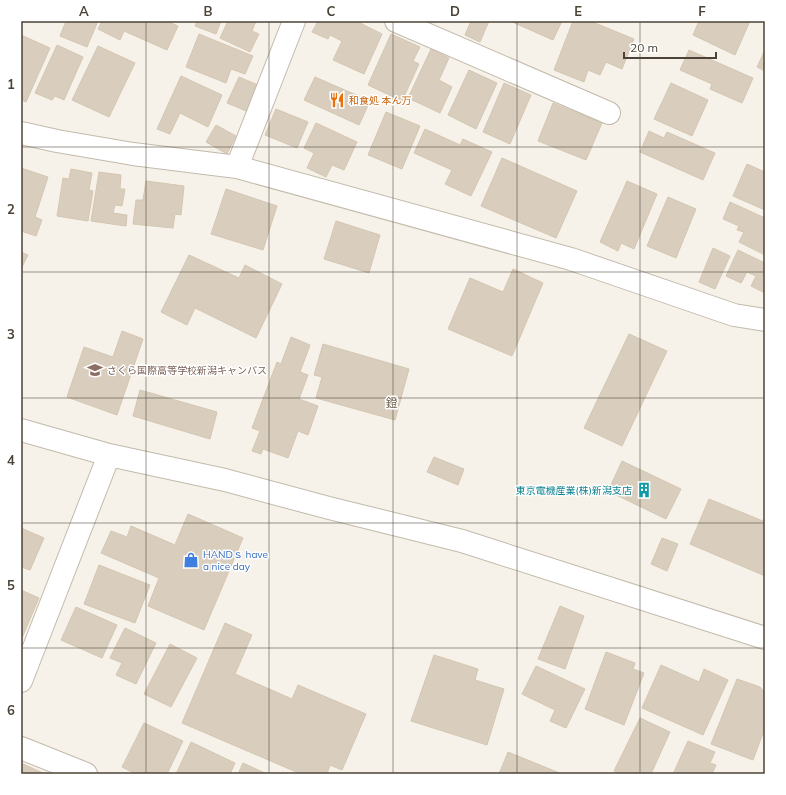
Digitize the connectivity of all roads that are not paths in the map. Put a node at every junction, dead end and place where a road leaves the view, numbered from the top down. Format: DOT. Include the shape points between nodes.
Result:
graph roads {
  1 [pos="294,21"];
  2 [pos="396,21"];
  3 [pos="608,113"];
  4 [pos="21,134"];
  5 [pos="237,167"];
  6 [pos="765,320"];
  7 [pos="21,430"];
  8 [pos="109,455"];
  9 [pos="765,638"];
  10 [pos="21,681"];
  11 [pos="21,748"];
  12 [pos="86,774"];
  1 -- 5 [label="street"];
  2 -- 3 [label="street"];
  4 -- 5 [label="street" via="133,154"];
  5 -- 6 [label="street" via="571,259 734,316"];
  7 -- 8 [label="street"];
  8 -- 9 [label="street" via="225,480 462,540"];
  8 -- 10 [label="street"];
  11 -- 12 [label="street"];
}
